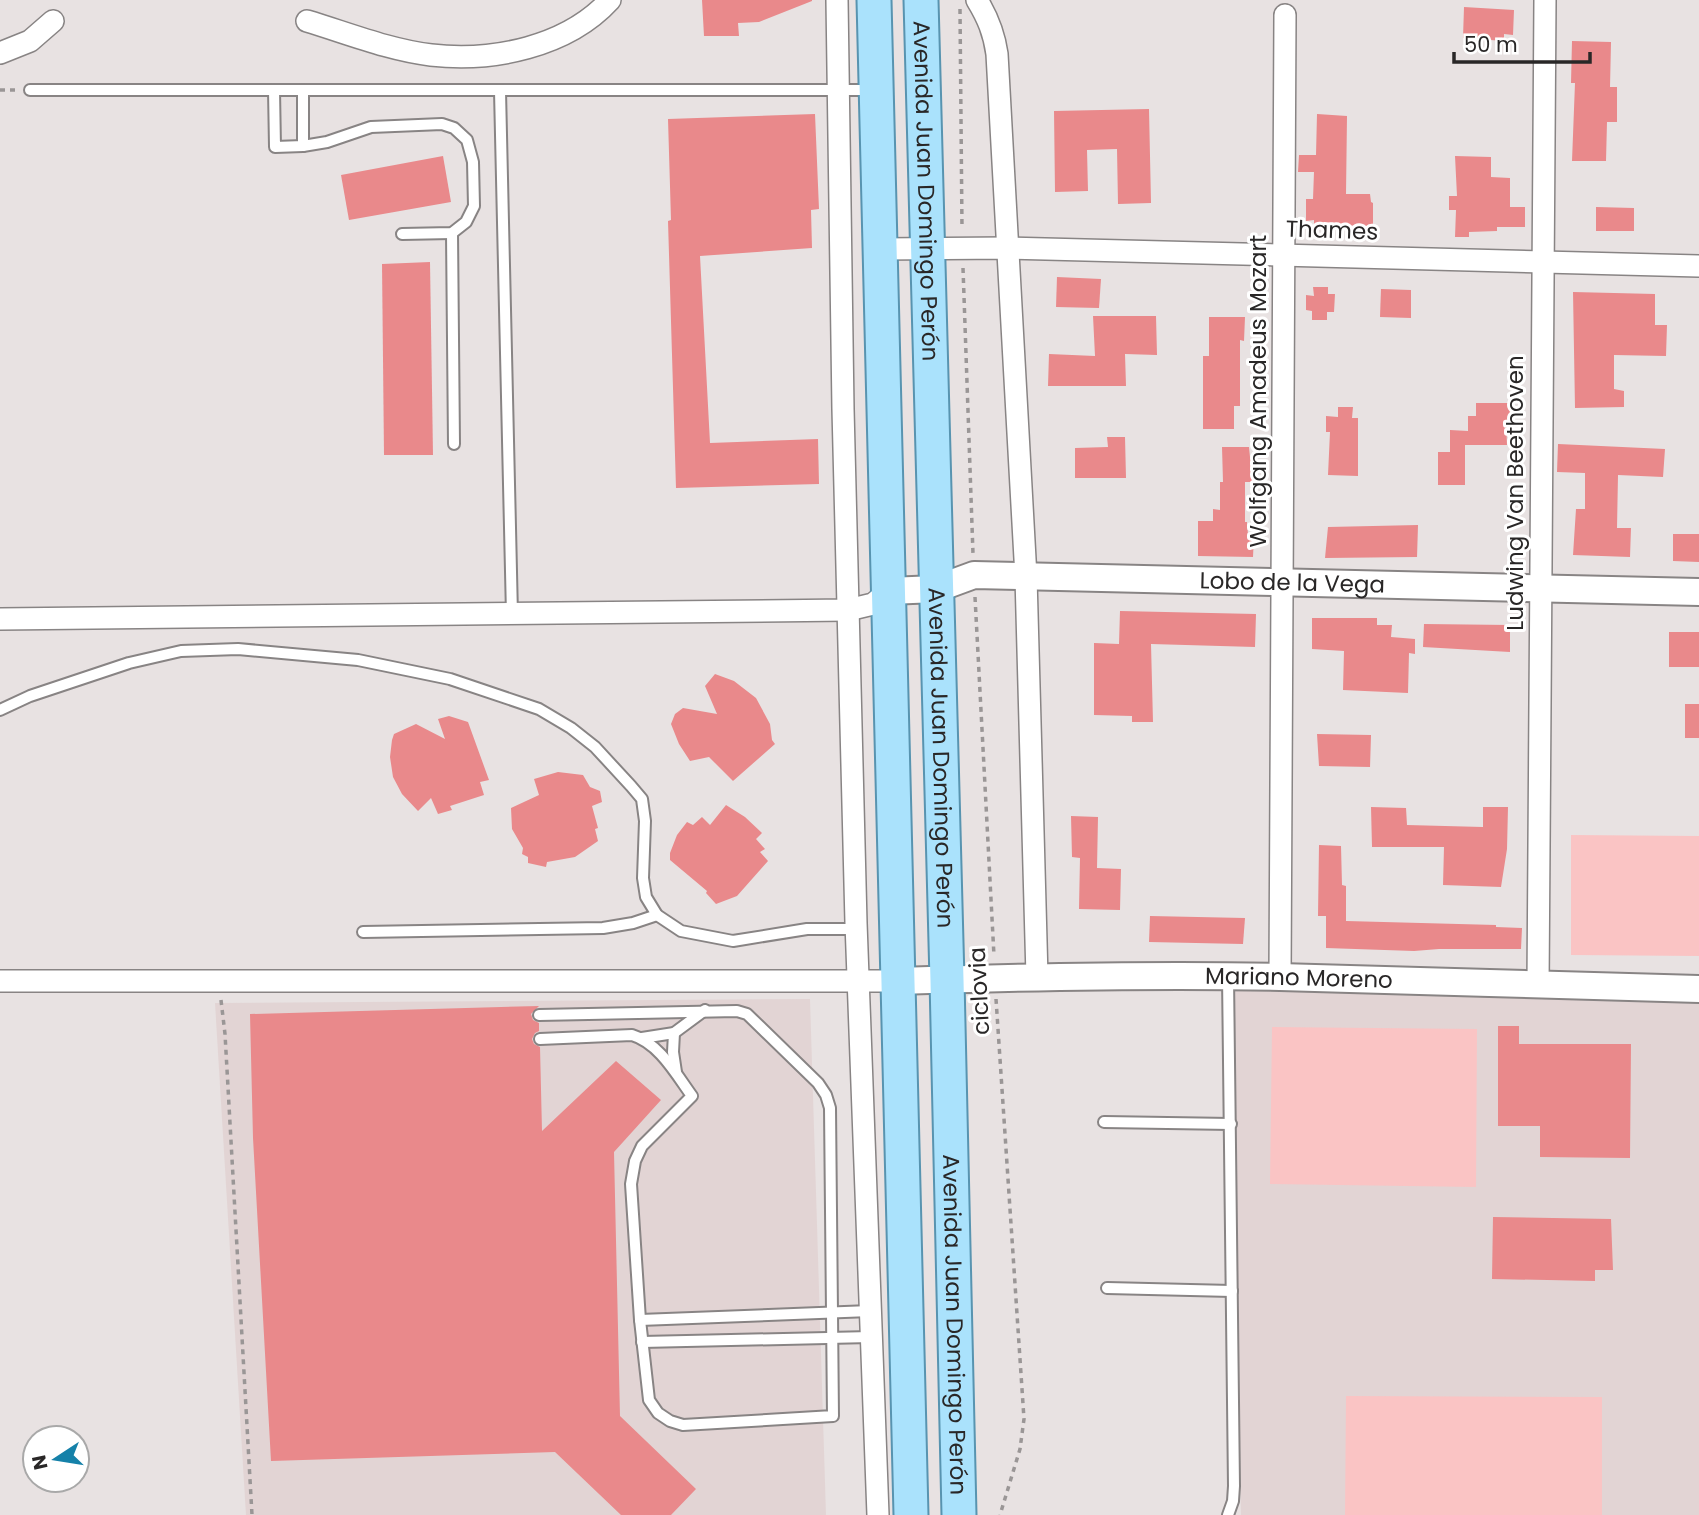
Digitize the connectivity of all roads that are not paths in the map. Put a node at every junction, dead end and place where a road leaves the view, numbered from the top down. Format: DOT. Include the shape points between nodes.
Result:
graph roads {
  1 [pos="610,0"];
  2 [pos="836,0"];
  3 [pos="874,0"];
  4 [pos="921,0"];
  5 [pos="977,0"];
  6 [pos="1545,0"];
  7 [pos="1285,15"];
  8 [pos="53,21"];
  9 [pos="307,21"];
  10 [pos="0,53"];
  11 [pos="30,90"];
  12 [pos="274,90"];
  13 [pos="303,90"];
  14 [pos="876,90"];
  15 [pos="500,91"];
  16 [pos="838,92"];
  17 [pos="303,146"];
  18 [pos="452,233"];
  19 [pos="402,234"];
  20 [pos="1009,248"];
  21 [pos="880,249"];
  22 [pos="929,249"];
  23 [pos="1284,255"];
  24 [pos="1542,263"];
  25 [pos="1699,266"];
  26 [pos="454,444"];
  27 [pos="1026,576"];
  28 [pos="1283,584"];
  29 [pos="1542,588"];
  30 [pos="936,589"];
  31 [pos="889,591"];
  32 [pos="1699,592"];
  33 [pos="848,610"];
  34 [pos="512,615"];
  35 [pos="0,619"];
  36 [pos="0,710"];
  37 [pos="657,915"];
  38 [pos="856,929"];
  39 [pos="363,932"];
  40 [pos="1228,976"];
  41 [pos="1037,977"];
  42 [pos="1280,977"];
  43 [pos="947,979"];
  44 [pos="0,981"];
  45 [pos="858,981"];
  46 [pos="898,981"];
  47 [pos="1538,986"];
  48 [pos="1699,989"];
  49 [pos="705,1010"];
  50 [pos="539,1015"];
  51 [pos="674,1034"];
  52 [pos="642,1038"];
  53 [pos="540,1039"];
  54 [pos="676,1075"];
  55 [pos="862,1111"];
  56 [pos="901,1111"];
  57 [pos="1104,1122"];
  58 [pos="1231,1124"];
  59 [pos="1107,1288"];
  60 [pos="1232,1291"];
  61 [pos="870,1311"];
  62 [pos="831,1313"];
  63 [pos="640,1321"];
  64 [pos="831,1338"];
  65 [pos="871,1338"];
  66 [pos="642,1342"];
  67 [pos="878,1515"];
  68 [pos="911,1515"];
  69 [pos="959,1515"];
  70 [pos="1227,1515"];
  1 -- 9 [label="street" via="574,29 540,43 473,56 431,55"];
  2 -- 16 [label="street"];
  3 -- 14 [label="main road, Avenida Juan Domingo Perón"];
  4 -- 22 [label="main road, Avenida Juan Domingo Perón"];
  5 -- 20 [label="street" via="988,17 997,54"];
  6 -- 24 [label="street, Ludwing Van Beethoven"];
  7 -- 23 [label="street, Wolfgang Amadeus Mozart"];
  8 -- 10 [label="street" via="30,41"];
  11 -- 12 [label="lane"];
  12 -- 13 [label="lane"];
  12 -- 17 [label="lane" via="275,148"];
  13 -- 15 [label="lane"];
  13 -- 17 [label="lane"];
  14 -- 16 [label="lane"];
  14 -- 21 [label="main road, Avenida Juan Domingo Perón"];
  15 -- 16 [label="lane"];
  15 -- 34 [label="lane"];
  16 -- 33 [label="street"];
  17 -- 18 [label="lane" via="371,127 442,124 454,128 467,140 473,162 474,206 466,222"];
  18 -- 19 [label="lane"];
  18 -- 26 [label="lane"];
  20 -- 22 [label="street, Thames"];
  20 -- 23 [label="street, Thames"];
  20 -- 27 [label="street"];
  21 -- 22 [label="street, Thames"];
  21 -- 31 [label="main road, Avenida Juan Domingo Perón"];
  22 -- 30 [label="main road, Avenida Juan Domingo Perón"];
  23 -- 24 [label="street, Thames"];
  23 -- 28 [label="street, Wolfgang Amadeus Mozart"];
  24 -- 25 [label="street, Thames"];
  24 -- 29 [label="street, Ludwing Van Beethoven"];
  27 -- 28 [label="street, Lobo de la Vega"];
  27 -- 30 [label="street, Lobo de la Vega" via="974,575"];
  27 -- 41 [label="street"];
  28 -- 29 [label="street, Lobo de la Vega"];
  28 -- 42 [label="street, Wolfgang Amadeus Mozart"];
  29 -- 32 [label="street, Lobo de la Vega"];
  29 -- 47 [label="street, Ludwing Van Beethoven"];
  30 -- 31 [label="street, Lobo de la Vega"];
  30 -- 43 [label="main road, Avenida Juan Domingo Perón"];
  31 -- 33 [label="street, Avenida Juan Domingo Perón" via="873,604"];
  31 -- 46 [label="main road, Avenida Juan Domingo Perón"];
  33 -- 34 [label="street, Avenida Juan Domingo Perón"];
  33 -- 38 [label="street"];
  34 -- 35 [label="street, Avenida Juan Domingo Perón"];
  36 -- 37 [label="lane" via="129,663 181,651 238,649 345,659 450,679 539,709 595,747 631,786 642,799 643,878 646,897"];
  37 -- 38 [label="lane" via="681,932 733,941 807,929"];
  37 -- 39 [label="lane" via="603,928"];
  38 -- 45 [label="street"];
  40 -- 41 [label="street, Mariano Moreno"];
  40 -- 42 [label="street, Mariano Moreno"];
  40 -- 58 [label="lane"];
  41 -- 43 [label="street, Mariano Moreno"];
  42 -- 47 [label="street, Mariano Moreno"];
  43 -- 46 [label="street, Mariano Moreno"];
  43 -- 69 [label="main road, Avenida Juan Domingo Perón"];
  44 -- 45 [label="street"];
  45 -- 46 [label="street"];
  45 -- 55 [label="street"];
  46 -- 56 [label="main road, Avenida Juan Domingo Perón"];
  47 -- 48 [label="street, Mariano Moreno"];
  49 -- 50 [label="lane"];
  49 -- 51 [label="lane"];
  49 -- 62 [label="lane" via="747,1014 826,1095"];
  51 -- 52 [label="lane"];
  51 -- 54 [label="lane"];
  52 -- 53 [label="lane"];
  52 -- 54 [label="lane"];
  54 -- 63 [label="lane" via="692,1096 642,1146 631,1184"];
  55 -- 56 [label="street"];
  55 -- 61 [label="street"];
  56 -- 68 [label="main road, Avenida Juan Domingo Perón"];
  57 -- 58 [label="lane"];
  58 -- 60 [label="lane"];
  59 -- 60 [label="lane"];
  60 -- 70 [label="lane" via="1234,1486"];
  61 -- 62 [label="lane"];
  61 -- 65 [label="street"];
  62 -- 63 [label="lane"];
  62 -- 64 [label="lane"];
  63 -- 66 [label="lane"];
  64 -- 65 [label="lane"];
  64 -- 66 [label="lane"];
  64 -- 66 [label="lane" via="833,1416 683,1425 664,1417 649,1400"];
  65 -- 67 [label="street"];
}
